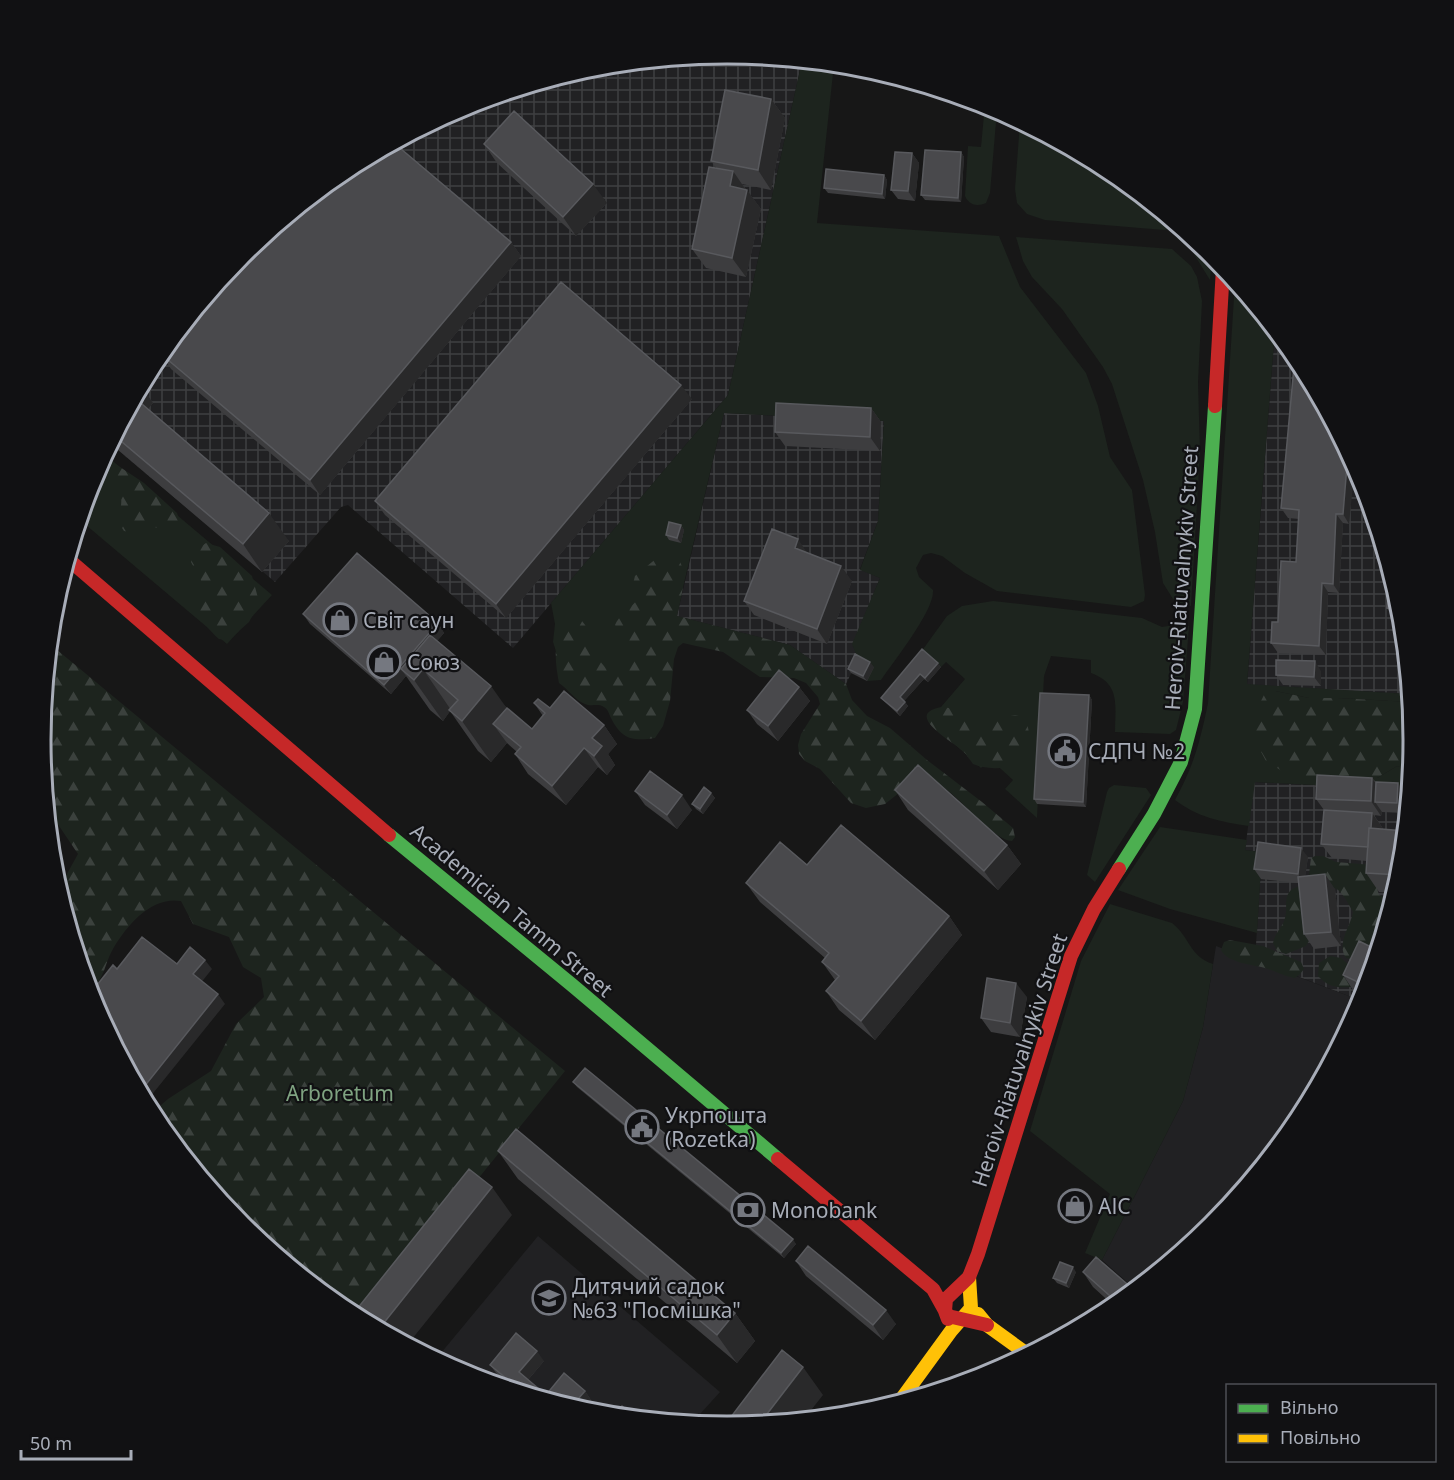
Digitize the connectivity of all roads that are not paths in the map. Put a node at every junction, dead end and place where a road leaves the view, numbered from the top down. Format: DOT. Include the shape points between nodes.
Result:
graph roads {
  1 [pos="1222,280"];
  2 [pos="74,564"];
  3 [pos="969,1277"];
  4 [pos="933,1289"];
  5 [pos="954,1293"];
  6 [pos="970,1302"];
  7 [pos="945,1311"];
  8 [pos="963,1319"];
  9 [pos="987,1325"];
  10 [pos="951,1331"];
  11 [pos="1020,1349"];
  12 [pos="907,1391"];
  1 -- 3 [label="main road, Heroiv-Riatuvalnykiv Street" via="1195,709 1181,762 1154,814 1094,909 1071,957"];
  2 -- 4 [label="main road, Academician Tamm Street" via="366,817"];
  3 -- 5 [label="main road, Heroiv-Riatuvalnykiv Street"];
  3 -- 6 [label="main road, Heroiv-Riatuvalnykiv Street"];
  4 -- 5 [label="main road, Academician Tamm Street"];
  4 -- 7 [label="main road, Academician Tamm Street"];
  5 -- 6 [label="main road" via="964,1294"];
  5 -- 7 [label="main road, Heroiv-Riatuvalnykiv Street" via="946,1299"];
  6 -- 8 [label="main road, Heroiv-Riatuvalnykiv Street"];
  6 -- 9 [label="main road"];
  7 -- 8 [label="main road" via="952,1319"];
  7 -- 10 [label="main road"];
  8 -- 9 [label="main road"];
  8 -- 10 [label="main road, Heroiv-Riatuvalnykiv Street"];
  9 -- 11 [label="main road"];
  10 -- 12 [label="main road, Heroiv-Riatuvalnykiv Street"];
}
